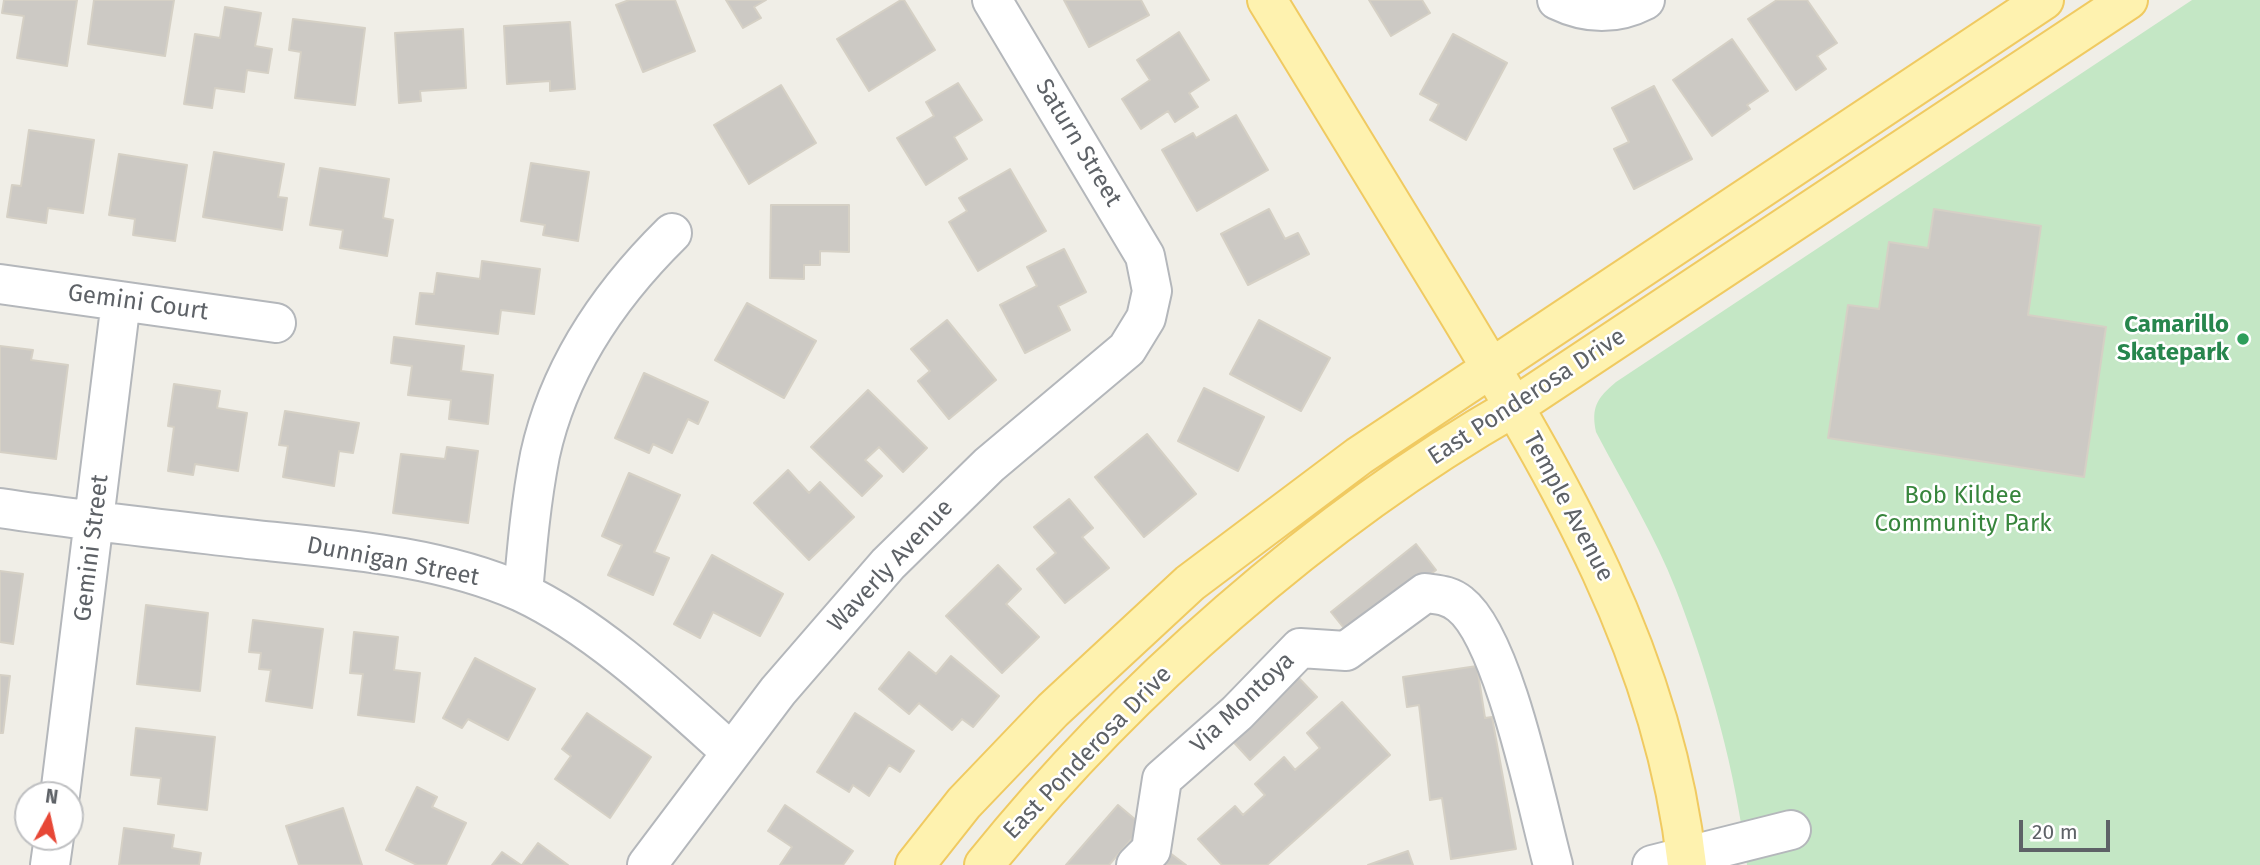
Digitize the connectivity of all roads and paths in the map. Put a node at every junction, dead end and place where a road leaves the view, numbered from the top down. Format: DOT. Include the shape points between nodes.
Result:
graph roads {
  1 [pos="992,0"];
  2 [pos="1267,0"];
  3 [pos="1557,0"];
  4 [pos="1645,0"];
  5 [pos="2044,0"];
  6 [pos="2128,0"];
  7 [pos="672,233"];
  8 [pos="0,284"];
  9 [pos="1152,291"];
  10 [pos="121,301"];
  11 [pos="276,323"];
  12 [pos="1491,368"];
  13 [pos="1514,407"];
  14 [pos="0,508"];
  15 [pos="95,522"];
  16 [pos="523,593"];
  17 [pos="731,752"];
  18 [pos="62,781"];
  19 [pos="1791,830"];
  20 [pos="1675,862"];
  21 [pos="647,865"];
  22 [pos="915,865"];
  23 [pos="984,865"];
  24 [pos="1136,865"];
  25 [pos="1553,865"];
  1 -- 9 [label="street, Saturn Street" via="1145,256"];
  2 -- 12 [label="main road, Temple Avenue"];
  3 -- 4 [label="street" via="1598,12 1626,9"];
  5 -- 12 [label="main road, East Ponderosa Drive"];
  6 -- 13 [label="main road, East Ponderosa Drive"];
  7 -- 16 [label="street" via="619,290 571,367 541,452"];
  8 -- 10 [label="street, Gemini Court"];
  9 -- 17 [label="street, Waverly Avenue" via="1146,318 1127,349 932,519 786,681"];
  10 -- 11 [label="street, Gemini Court"];
  10 -- 15 [label="street, Gemini Street"];
  12 -- 13 [label="main road, Temple Avenue"];
  12 -- 22 [label="main road, East Ponderosa Drive" via="1359,456 1191,583 1053,710 964,803"];
  13 -- 20 [label="main road, Temple Avenue" via="1583,528 1617,601 1657,716 1676,795"];
  13 -- 23 [label="main road, East Ponderosa Drive" via="1460,438 1348,517 1194,643 1035,802"];
  14 -- 15 [label="street, Dunnigan Street"];
  15 -- 16 [label="street, Dunnigan Street" via="342,549 421,563"];
  15 -- 18 [label="street, Gemini Street"];
  16 -- 17 [label="street, Dunnigan Street" via="628,663"];
  17 -- 21 [label="street, Waverly Avenue"];
  19 -- 20 [label="street"];
  24 -- 25 [label="street, Via Montoya" via="1151,850 1162,779 1300,649 1346,651 1425,593 1447,596 1462,605 1497,660"];
}
